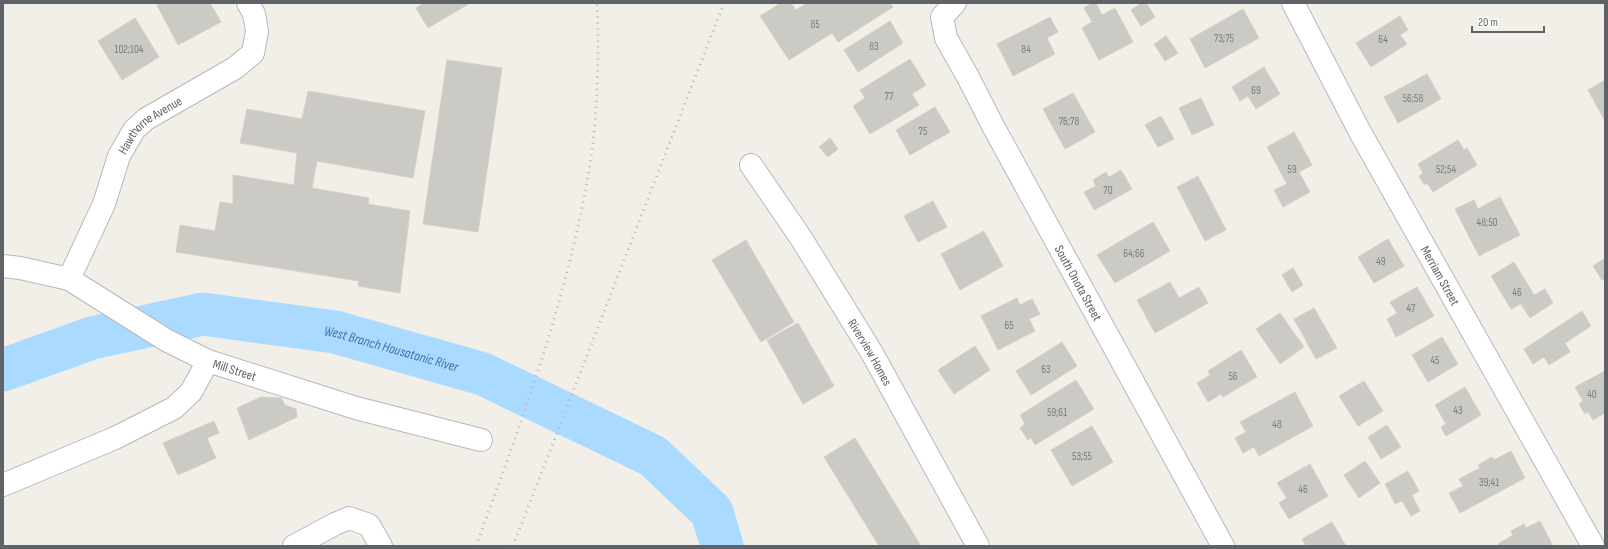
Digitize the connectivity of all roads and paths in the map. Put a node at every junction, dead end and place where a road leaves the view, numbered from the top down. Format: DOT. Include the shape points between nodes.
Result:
graph roads {
  1 [pos="248,3"];
  2 [pos="1293,3"];
  3 [pos="948,10"];
  4 [pos="751,165"];
  5 [pos="3,266"];
  6 [pos="69,280"];
  7 [pos="208,361"];
  8 [pos="481,440"];
  9 [pos="3,485"];
  10 [pos="294,546"];
  11 [pos="381,546"];
  12 [pos="978,546"];
  13 [pos="1223,546"];
  14 [pos="1593,546"];
  1 -- 6 [label="street, Hawthorne Avenue" via="254,14 257,31 253,53 235,68 146,119 134,130 119,156 104,204"];
  2 -- 14 [label="street, Merriam Street" via="1360,132"];
  3 -- 13 [label="street, South Onota Street" via="946,38"];
  4 -- 12 [label="street, Riverview Homes" via="801,238 872,353"];
  5 -- 6 [label="street, Mill Street"];
  6 -- 7 [label="street, Mill Street" via="166,340"];
  7 -- 8 [label="street, Mill Street" via="356,408"];
  7 -- 9 [label="street" via="191,392 174,408 115,438"];
  10 -- 11 [label="street" via="349,518 369,525"];
}
